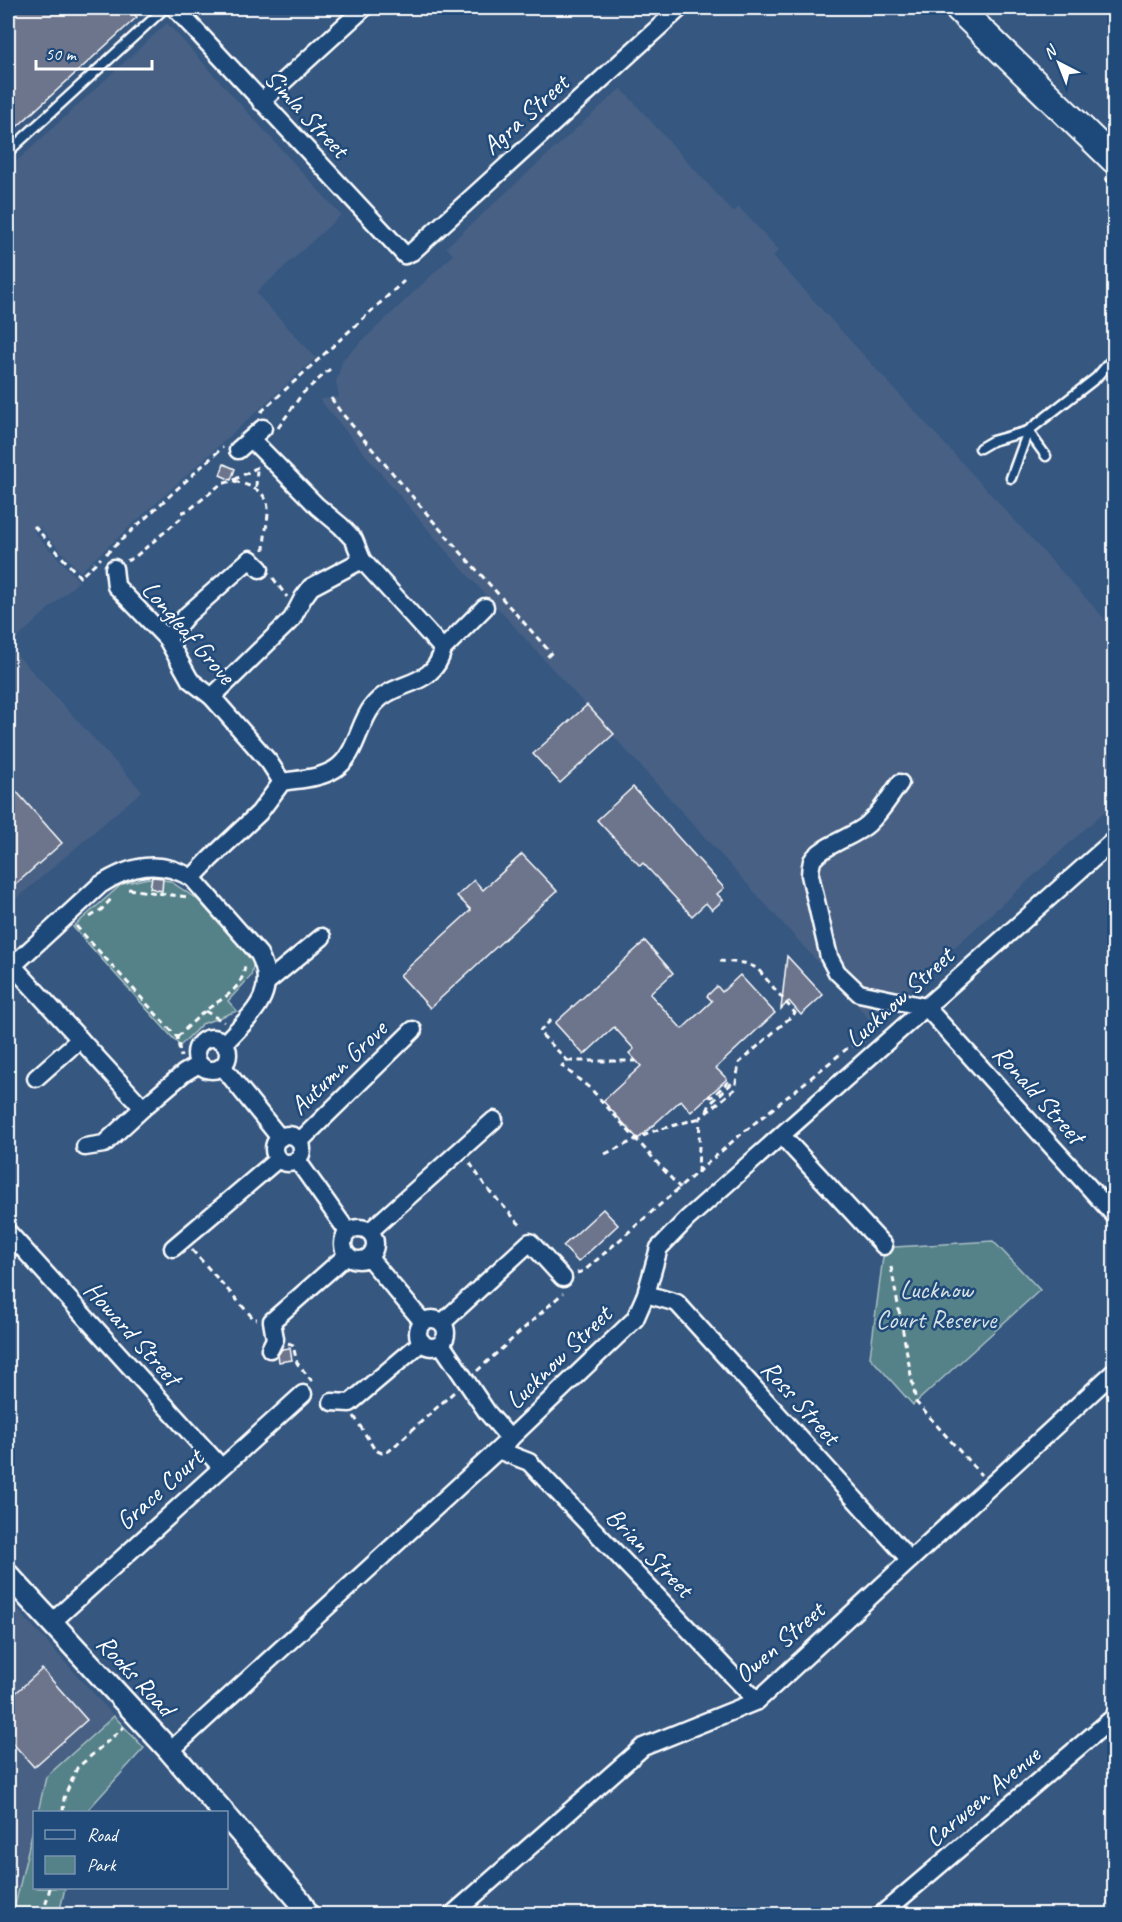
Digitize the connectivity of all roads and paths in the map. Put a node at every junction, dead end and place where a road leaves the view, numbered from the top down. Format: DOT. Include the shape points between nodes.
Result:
graph roads {
  1 [pos="165,8"];
  2 [pos="174,8"];
  3 [pos="364,8"];
  4 [pos="680,8"];
  5 [pos="958,8"];
  6 [pos="261,102"];
  7 [pos="8,152"];
  8 [pos="1114,160"];
  9 [pos="402,254"];
  10 [pos="404,281"];
  11 [pos="1114,357"];
  12 [pos="330,369"];
  13 [pos="331,398"];
  14 [pos="255,417"];
  15 [pos="1028,431"];
  16 [pos="229,441"];
  17 [pos="980,448"];
  18 [pos="260,451"];
  19 [pos="1046,456"];
  20 [pos="1011,478"];
  21 [pos="232,481"];
  22 [pos="256,487"];
  23 [pos="34,526"];
  24 [pos="264,552"];
  25 [pos="362,560"];
  26 [pos="114,568"];
  27 [pos="264,571"];
  28 [pos="299,605"];
  29 [pos="485,607"];
  30 [pos="167,639"];
  31 [pos="443,648"];
  32 [pos="545,659"];
  33 [pos="212,697"];
  34 [pos="282,782"];
  35 [pos="900,783"];
  36 [pos="1114,840"];
  37 [pos="192,878"];
  38 [pos="124,890"];
  39 [pos="115,894"];
  40 [pos="189,897"];
  41 [pos="72,921"];
  42 [pos="322,937"];
  43 [pos="244,956"];
  44 [pos="720,961"];
  45 [pos="10,968"];
  46 [pos="267,982"];
  47 [pos="926,1006"];
  48 [pos="205,1011"];
  49 [pos="551,1020"];
  50 [pos="236,1030"];
  51 [pos="413,1030"];
  52 [pos="177,1037"];
  53 [pos="80,1039"];
  54 [pos="864,1040"];
  55 [pos="224,1044"];
  56 [pos="568,1061"];
  57 [pos="636,1061"];
  58 [pos="199,1064"];
  59 [pos="222,1066"];
  60 [pos="184,1074"];
  61 [pos="36,1078"];
  62 [pos="710,1104"];
  63 [pos="143,1108"];
  64 [pos="706,1113"];
  65 [pos="700,1118"];
  66 [pos="494,1120"];
  67 [pos="782,1136"];
  68 [pos="280,1138"];
  69 [pos="300,1141"];
  70 [pos="636,1141"];
  71 [pos="85,1147"];
  72 [pos="460,1149"];
  73 [pos="605,1154"];
  74 [pos="278,1159"];
  75 [pos="297,1160"];
  76 [pos="698,1173"];
  77 [pos="680,1188"];
  78 [pos="1114,1215"];
  79 [pos="370,1231"];
  80 [pos="8,1232"];
  81 [pos="348,1232"];
  82 [pos="530,1242"];
  83 [pos="178,1244"];
  84 [pos="884,1246"];
  85 [pos="347,1255"];
  86 [pos="369,1258"];
  87 [pos="891,1267"];
  88 [pos="563,1278"];
  89 [pos="645,1294"];
  90 [pos="272,1321"];
  91 [pos="423,1322"];
  92 [pos="442,1323"];
  93 [pos="422,1342"];
  94 [pos="273,1344"];
  95 [pos="441,1344"];
  96 [pos="1114,1372"];
  97 [pos="303,1394"];
  98 [pos="332,1402"];
  99 [pos="504,1444"];
  100 [pos="221,1467"];
  101 [pos="991,1485"];
  102 [pos="910,1560"];
  103 [pos="8,1575"];
  104 [pos="51,1623"];
  105 [pos="757,1701"];
  106 [pos="137,1716"];
  107 [pos="1114,1717"];
  108 [pos="170,1751"];
  109 [pos="63,1811"];
  110 [pos="222,1811"];
  111 [pos="228,1818"];
  112 [pos="49,1889"];
  113 [pos="43,1914"];
  114 [pos="307,1914"];
  115 [pos="453,1914"];
  116 [pos="882,1914"];
  1 -- 7 [label="lane"];
  2 -- 6 [label="street, Simla Street"];
  3 -- 6 [label="street"];
  4 -- 9 [label="street, Agra Street" via="412,252"];
  5 -- 8 [label="main road"];
  6 -- 9 [label="street, Simla Street"];
  10 -- 14 [label="path"];
  11 -- 15 [label="lane" via="1096,378"];
  12 -- 18 [label="path" via="302,394"];
  13 -- 32 [label="path" via="439,528 551,653"];
  15 -- 17 [label="lane"];
  15 -- 19 [label="lane"];
  15 -- 20 [label="lane"];
  16 -- 23 [label="path" via="80,577"];
  18 -- 21 [label="path"];
  18 -- 22 [label="path"];
  18 -- 25 [label="street" via="341,526 354,540"];
  21 -- 22 [label="path"];
  21 -- 26 [label="path" via="220,484 136,556"];
  22 -- 24 [label="path" via="268,504"];
  25 -- 28 [label="street" via="311,587"];
  25 -- 31 [label="street"];
  26 -- 30 [label="street, Longleaf Grove" via="116,586"];
  27 -- 28 [label="path" via="289,600"];
  27 -- 30 [label="street" via="250,558 187,615"];
  28 -- 33 [label="street" via="292,619"];
  29 -- 31 [label="street"];
  30 -- 33 [label="street, Longleaf Grove" via="190,680"];
  31 -- 34 [label="street" via="433,671 388,693 372,706 346,759 336,769"];
  33 -- 34 [label="street, Longleaf Grove" via="270,762"];
  34 -- 37 [label="street" via="259,813"];
  35 -- 47 [label="street" via="880,813 858,833 820,852 812,862 810,875 829,957 837,972 859,993"];
  36 -- 47 [label="street, Lucknow Street"];
  37 -- 41 [label="street" via="179,870 158,866 133,868 100,885"];
  37 -- 46 [label="street" via="259,954 266,967"];
  38 -- 40 [label="path"];
  39 -- 41 [label="path" via="101,910"];
  41 -- 45 [label="street"];
  41 -- 52 [label="path"];
  42 -- 46 [label="street"];
  43 -- 48 [label="path" via="242,981"];
  44 -- 64 [label="path" via="757,968 795,1013 739,1064 735,1089"];
  45 -- 53 [label="street"];
  46 -- 50 [label="street" via="263,998"];
  47 -- 67 [label="street, Lucknow Street"];
  47 -- 78 [label="street, Ronald Street"];
  48 -- 50 [label="path"];
  48 -- 52 [label="path"];
  49 -- 56 [label="path" via="539,1032"];
  50 -- 55 [label="street"];
  51 -- 69 [label="street, Autumn Grove"];
  52 -- 60 [label="path"];
  53 -- 61 [label="street"];
  53 -- 63 [label="street"];
  54 -- 88 [label="path" via="849,1047 740,1135 584,1271"];
  55 -- 58 [label="street" via="213,1037 202,1041 196,1052"];
  55 -- 59 [label="street" via="228,1056"];
  56 -- 57 [label="path"];
  56 -- 70 [label="path" via="562,1066 591,1089"];
  58 -- 59 [label="street" via="210,1070"];
  58 -- 60 [label="street"];
  59 -- 68 [label="street"];
  60 -- 63 [label="street"];
  62 -- 62 [label="path" via="707,1097 729,1081 732,1083"];
  62 -- 64 [label="path"];
  63 -- 71 [label="street" via="104,1144"];
  64 -- 65 [label="path"];
  65 -- 70 [label="path" via="654,1131"];
  65 -- 76 [label="path"];
  66 -- 72 [label="street"];
  67 -- 84 [label="street"];
  67 -- 89 [label="street, Lucknow Street" via="699,1207 659,1248"];
  68 -- 69 [label="street" via="291,1135"];
  68 -- 74 [label="street" via="274,1148"];
  69 -- 75 [label="street" via="302,1151"];
  70 -- 73 [label="path"];
  70 -- 77 [label="path"];
  72 -- 79 [label="street"];
  72 -- 82 [label="path" via="486,1187 527,1232"];
  74 -- 75 [label="street" via="287,1163"];
  74 -- 83 [label="street"];
  75 -- 81 [label="street"];
  79 -- 81 [label="street" via="358,1228"];
  79 -- 86 [label="street" via="376,1242"];
  80 -- 100 [label="street, Howard Street"];
  81 -- 85 [label="street" via="343,1246"];
  82 -- 88 [label="street"];
  82 -- 92 [label="street"];
  83 -- 90 [label="path" via="254,1319"];
  85 -- 86 [label="street" via="357,1261"];
  85 -- 90 [label="street"];
  86 -- 91 [label="street"];
  87 -- 101 [label="path" via="916,1402"];
  89 -- 99 [label="street, Lucknow Street" via="635,1319"];
  89 -- 102 [label="street, Ross Street" via="677,1304"];
  90 -- 94 [label="street"];
  91 -- 92 [label="street" via="433,1319"];
  91 -- 93 [label="street" via="418,1332"];
  92 -- 95 [label="street" via="446,1336"];
  93 -- 95 [label="street" via="429,1346"];
  93 -- 98 [label="street" via="350,1403"];
  94 -- 98 [label="path" via="293,1345 297,1363"];
  95 -- 99 [label="street"];
  96 -- 101 [label="street, Owen Street"];
  97 -- 100 [label="street, Grace Court"];
  99 -- 105 [label="street, Brian Street" via="529,1462"];
  99 -- 108 [label="street, Lucknow Street"];
  100 -- 104 [label="street, Grace Court"];
  101 -- 102 [label="street, Owen Street"];
  102 -- 105 [label="street, Owen Street"];
  103 -- 104 [label="street, Rooks Road"];
  104 -- 106 [label="street, Rooks Road"];
  105 -- 115 [label="street, Owen Street" via="643,1747"];
  106 -- 108 [label="street, Rooks Road"];
  106 -- 109 [label="path" via="77,1768 64,1798"];
  107 -- 116 [label="street, Carween Avenue"];
  108 -- 110 [label="street, Rooks Road"];
  111 -- 114 [label="street"];
  112 -- 113 [label="path"];
}
